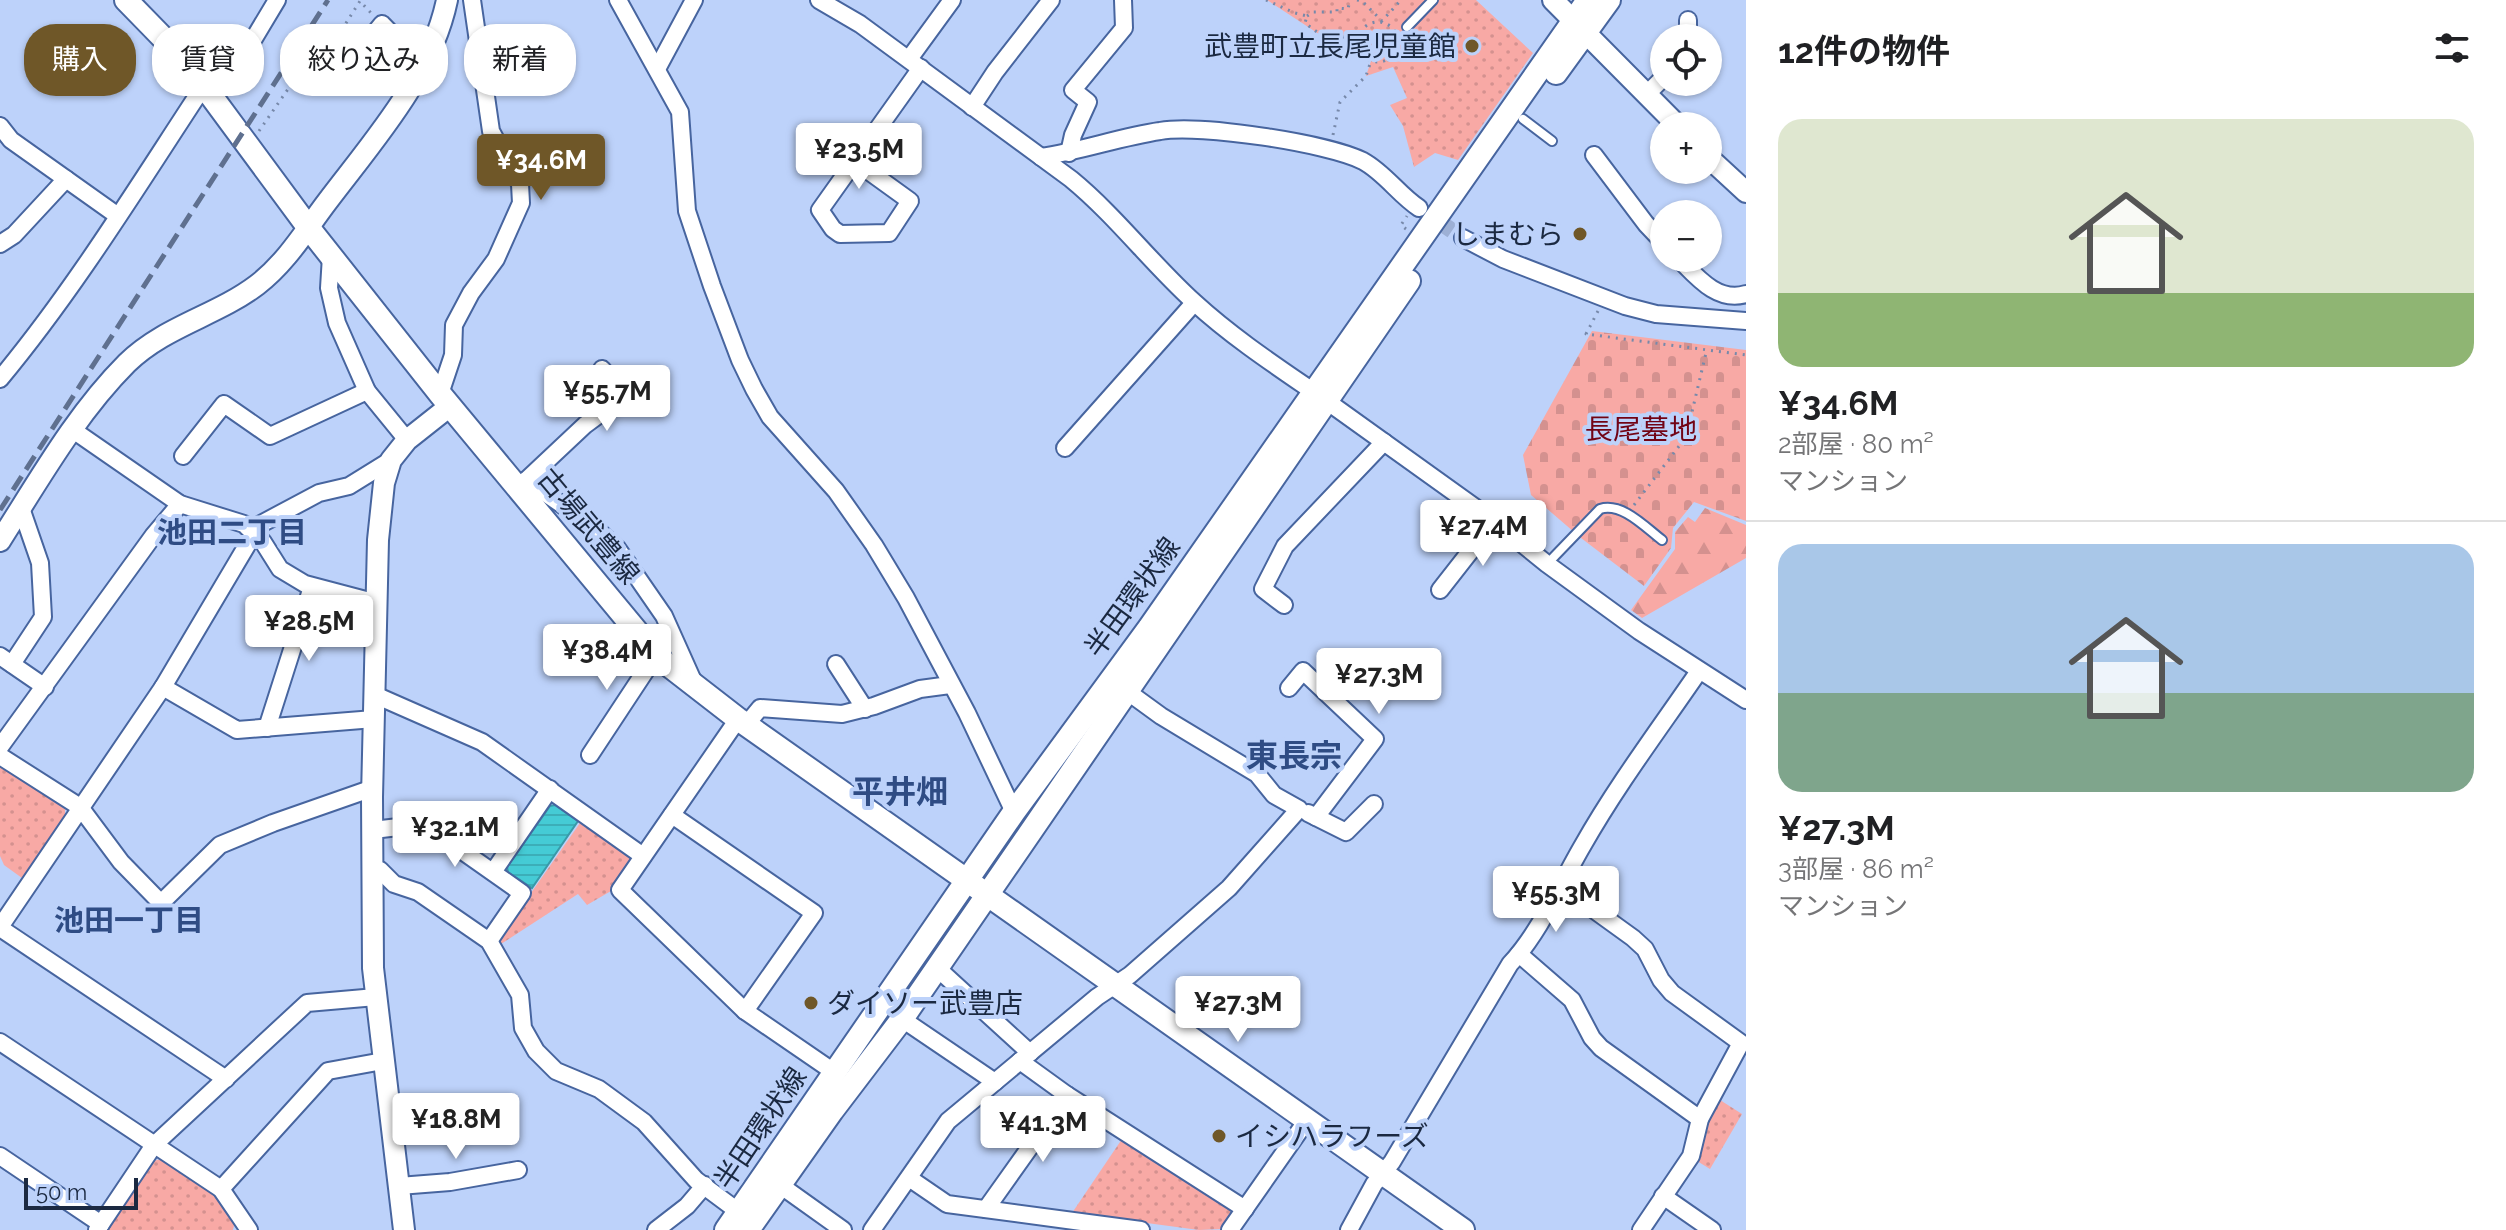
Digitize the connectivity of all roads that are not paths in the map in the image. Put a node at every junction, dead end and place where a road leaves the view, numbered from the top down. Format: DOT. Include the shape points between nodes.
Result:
graph roads {
  1 [pos="126,0"];
  2 [pos="277,0"];
  3 [pos="447,0"];
  4 [pos="472,0"];
  5 [pos="618,0"];
  6 [pos="694,0"];
  7 [pos="819,0"];
  8 [pos="952,0"];
  9 [pos="1051,0"];
  10 [pos="1123,0"];
  11 [pos="1433,0"];
  12 [pos="1553,0"];
  13 [pos="1588,0"];
  14 [pos="1609,0"];
  15 [pos="1688,20"];
  16 [pos="263,24"];
  17 [pos="439,24"];
  18 [pos="1688,24"];
  19 [pos="152,27"];
  20 [pos="1407,27"];
  21 [pos="1579,27"];
  22 [pos="915,64"];
  23 [pos="657,69"];
  24 [pos="1650,91"];
  25 [pos="1647,94"];
  26 [pos="204,96"];
  27 [pos="210,96"];
  28 [pos="403,96"];
  29 [pos="972,107"];
  30 [pos="1664,112"];
  31 [pos="1523,119"];
  32 [pos="0,126"];
  33 [pos="1552,141"];
  34 [pos="1069,153"];
  35 [pos="1594,155"];
  36 [pos="1041,157"];
  37 [pos="856,162"];
  38 [pos="1722,170"];
  39 [pos="66,179"];
  40 [pos="1746,192"];
  41 [pos="1419,208"];
  42 [pos="118,216"];
  43 [pos="308,227"];
  44 [pos="1650,228"];
  45 [pos="1463,238"];
  46 [pos="0,244"];
  47 [pos="331,256"];
  48 [pos="1691,272"];
  49 [pos="1746,294"];
  50 [pos="1194,303"];
  51 [pos="1746,321"];
  52 [pos="602,369"];
  53 [pos="0,379"];
  54 [pos="367,391"];
  55 [pos="1321,397"];
  56 [pos="445,400"];
  57 [pos="73,430"];
  58 [pos="407,440"];
  59 [pos="1384,442"];
  60 [pos="1065,448"];
  61 [pos="183,456"];
  62 [pos="391,460"];
  63 [pos="522,484"];
  64 [pos="180,504"];
  65 [pos="21,508"];
  66 [pos="1494,521"];
  67 [pos="253,533"];
  68 [pos="1662,540"];
  69 [pos="0,541"];
  70 [pos="1547,564"];
  71 [pos="312,587"];
  72 [pos="1440,590"];
  73 [pos="377,603"];
  74 [pos="1284,605"];
  75 [pos="658,657"];
  76 [pos="6,660"];
  77 [pos="836,664"];
  78 [pos="1699,671"];
  79 [pos="950,685"];
  80 [pos="45,687"];
  81 [pos="163,687"];
  82 [pos="697,688"];
  83 [pos="1289,688"];
  84 [pos="1128,692"];
  85 [pos="375,695"];
  86 [pos="1746,700"];
  87 [pos="865,709"];
  88 [pos="374,719"];
  89 [pos="742,722"];
  90 [pos="267,728"];
  91 [pos="0,747"];
  92 [pos="590,755"];
  93 [pos="0,756"];
  94 [pos="373,788"];
  95 [pos="550,789"];
  96 [pos="1374,804"];
  97 [pos="80,807"];
  98 [pos="1299,809"];
  99 [pos="1014,812"];
  100 [pos="672,815"];
  101 [pos="1316,817"];
  102 [pos="373,830"];
  103 [pos="643,856"];
  104 [pos="372,868"];
  105 [pos="493,872"];
  106 [pos="966,880"];
  107 [pos="1561,886"];
  108 [pos="987,894"];
  109 [pos="0,927"];
  110 [pos="489,941"];
  111 [pos="1519,954"];
  112 [pos="937,968"];
  113 [pos="1114,985"];
  114 [pos="376,997"];
  115 [pos="745,1011"];
  116 [pos="902,1019"];
  117 [pos="0,1042"];
  118 [pos="1025,1057"];
  119 [pos="383,1061"];
  120 [pos="834,1072"];
  121 [pos="226,1079"];
  122 [pos="995,1082"];
  123 [pos="1067,1095"];
  124 [pos="1700,1119"];
  125 [pos="1307,1120"];
  126 [pos="154,1145"];
  127 [pos="0,1156"];
  128 [pos="518,1170"];
  129 [pos="1383,1173"];
  130 [pos="909,1178"];
  131 [pos="705,1185"];
  132 [pos="780,1185"];
  133 [pos="399,1186"];
  134 [pos="221,1189"];
  135 [pos="1663,1196"];
  136 [pos="986,1209"];
  137 [pos="1245,1209"];
  138 [pos="738,1224"];
  139 [pos="1060,1225"];
  140 [pos="99,1227"];
  141 [pos="246,1228"];
  142 [pos="404,1230"];
  143 [pos="656,1230"];
  144 [pos="843,1230"];
  145 [pos="872,1230"];
  146 [pos="1141,1230"];
  147 [pos="1230,1230"];
  148 [pos="1349,1230"];
  149 [pos="1463,1230"];
  150 [pos="1641,1230"];
  151 [pos="1712,1230"];
  1 -- 19 [label="main road, 古場武豊線"];
  2 -- 16 [label="street"];
  3 -- 17 [label="street"];
  4 -- 56 [label="street" via="491,131 522,193 496,259 454,325"];
  5 -- 23 [label="street"];
  6 -- 23 [label="street"];
  7 -- 22 [label="street"];
  8 -- 22 [label="street"];
  9 -- 29 [label="street"];
  10 -- 34 [label="street" via="1124,28 1073,90 1088,102"];
  11 -- 20 [label="lane"];
  12 -- 21 [label="street"];
  13 -- 21 [label="main road, 半田環状線"];
  14 -- 21 [label="main road, 半田環状線"];
  15 -- 18 [label="street"];
  21 -- 25 [label="street"];
  21 -- 31 [label="main road, 半田環状線"];
  21 -- 55 [label="main road, 半田環状線"];
  22 -- 29 [label="street"];
  22 -- 37 [label="street"];
  23 -- 79 [label="street" via="680,112 687,211 740,360 770,417 836,491 874,545"];
  24 -- 25 [label="street"];
  25 -- 30 [label="street"];
  26 -- 42 [label="street"];
  27 -- 43 [label="main road, 古場武豊線"];
  28 -- 43 [label="street"];
  29 -- 36 [label="street"];
  31 -- 33 [label="lane"];
  31 -- 55 [label="main road, 半田環状線"];
  32 -- 39 [label="street" via="11,140"];
  34 -- 36 [label="street"];
  34 -- 41 [label="street" via="1162,130 1247,135 1362,161"];
  35 -- 44 [label="street"];
  36 -- 50 [label="street" via="1103,206"];
  37 -- 37 [label="street" via="910,201 889,233 840,234 820,210"];
  38 -- 40 [label="street"];
  39 -- 42 [label="street"];
  39 -- 46 [label="street"];
  42 -- 53 [label="street"];
  43 -- 47 [label="main road, 古場武豊線"];
  43 -- 57 [label="street" via="280,264 239,298 169,331 138,354"];
  45 -- 51 [label="street" via="1503,259 1656,314"];
  47 -- 54 [label="street" via="329,288 337,323"];
  47 -- 56 [label="main road, 古場武豊線"];
  48 -- 49 [label="street" via="1720,294"];
  50 -- 55 [label="street"];
  50 -- 60 [label="street"];
  52 -- 63 [label="street" via="624,396"];
  54 -- 58 [label="street"];
  54 -- 61 [label="street" via="270,436 224,404"];
  55 -- 59 [label="street"];
  55 -- 84 [label="main road, 半田環状線"];
  55 -- 99 [label="main road, 半田環状線"];
  56 -- 58 [label="street"];
  56 -- 63 [label="main road, 古場武豊線"];
  57 -- 64 [label="street"];
  57 -- 65 [label="street"];
  58 -- 62 [label="street"];
  59 -- 66 [label="street"];
  59 -- 74 [label="street" via="1285,546 1263,589"];
  62 -- 67 [label="street" via="349,486 290,507"];
  62 -- 73 [label="street" via="378,540"];
  63 -- 75 [label="main road, 古場武豊線"];
  63 -- 82 [label="street" via="593,526 617,548 664,616"];
  64 -- 67 [label="street" via="244,524"];
  64 -- 80 [label="street"];
  65 -- 69 [label="street"];
  65 -- 76 [label="street" via="40,563 43,617"];
  66 -- 70 [label="street"];
  66 -- 72 [label="street"];
  67 -- 71 [label="street" via="280,569"];
  67 -- 81 [label="street"];
  68 -- 70 [label="lane" via="1627,514 1613,507 1600,509"];
  70 -- 78 [label="street"];
  71 -- 73 [label="street"];
  71 -- 90 [label="street"];
  73 -- 85 [label="street"];
  75 -- 82 [label="main road, 古場武豊線"];
  75 -- 92 [label="street"];
  76 -- 80 [label="street"];
  77 -- 87 [label="street"];
  78 -- 86 [label="street"];
  78 -- 107 [label="street"];
  79 -- 87 [label="street" via="920,689"];
  79 -- 99 [label="street"];
  80 -- 91 [label="street"];
  81 -- 90 [label="street" via="237,730"];
  81 -- 97 [label="street"];
  82 -- 89 [label="main road, 古場武豊線"];
  83 -- 101 [label="street" via="1303,671 1375,739"];
  84 -- 98 [label="street" via="1257,774 1274,795"];
  84 -- 108 [label="main road, 半田環状線"];
  85 -- 88 [label="street"];
  85 -- 95 [label="street" via="482,742"];
  87 -- 89 [label="street" via="828,714 760,708"];
  88 -- 90 [label="street"];
  88 -- 94 [label="street"];
  89 -- 100 [label="street"];
  89 -- 106 [label="main road, 古場武豊線"];
  93 -- 97 [label="street"];
  94 -- 97 [label="street" via="220,845 161,903 121,862"];
  94 -- 102 [label="street"];
  95 -- 103 [label="street"];
  95 -- 105 [label="street"];
  96 -- 101 [label="street" via="1346,832"];
  97 -- 109 [label="street"];
  98 -- 101 [label="street"];
  98 -- 113 [label="street" via="1229,888"];
  99 -- 106 [label="main road, 半田環状線"];
  100 -- 103 [label="street"];
  100 -- 115 [label="street" via="814,913"];
  102 -- 104 [label="street"];
  102 -- 105 [label="street" via="424,824"];
  103 -- 115 [label="street" via="620,890"];
  104 -- 110 [label="street"];
  104 -- 114 [label="street"];
  105 -- 110 [label="street" via="522,893"];
  106 -- 108 [label="main road, 古場武豊線"];
  106 -- 120 [label="main road, 半田環状線"];
  107 -- 111 [label="street"];
  107 -- 124 [label="street" via="1633,938 1672,993 1741,1043"];
  108 -- 112 [label="main road, 半田環状線"];
  108 -- 113 [label="main road, 古場武豊線"];
  109 -- 121 [label="street"];
  110 -- 131 [label="street" via="520,995 523,1028 536,1051 556,1071 599,1089 644,1122"];
  111 -- 124 [label="street" via="1572,1000 1601,1048"];
  111 -- 129 [label="street"];
  112 -- 116 [label="main road, 半田環状線"];
  112 -- 118 [label="street"];
  113 -- 118 [label="street"];
  113 -- 125 [label="main road, 古場武豊線"];
  114 -- 119 [label="street"];
  114 -- 121 [label="street" via="307,1003"];
  115 -- 120 [label="street"];
  116 -- 122 [label="street"];
  116 -- 132 [label="main road, 半田環状線"];
  117 -- 126 [label="street"];
  118 -- 122 [label="street"];
  118 -- 123 [label="street"];
  119 -- 133 [label="street"];
  119 -- 134 [label="street" via="328,1071"];
  120 -- 138 [label="main road, 半田環状線"];
  121 -- 126 [label="street"];
  122 -- 130 [label="street" via="948,1121"];
  123 -- 136 [label="street"];
  123 -- 137 [label="street"];
  124 -- 135 [label="street" via="1691,1156"];
  125 -- 129 [label="main road, 古場武豊線"];
  125 -- 137 [label="street"];
  126 -- 134 [label="street"];
  126 -- 140 [label="street"];
  127 -- 140 [label="street"];
  128 -- 133 [label="street" via="500,1182"];
  129 -- 148 [label="street"];
  129 -- 149 [label="main road, 古場武豊線"];
  130 -- 136 [label="street" via="947,1204"];
  130 -- 145 [label="street"];
  131 -- 138 [label="street"];
  131 -- 143 [label="street"];
  132 -- 138 [label="main road, 半田環状線"];
  132 -- 144 [label="street"];
  133 -- 142 [label="street"];
  134 -- 141 [label="street"];
  135 -- 150 [label="street"];
  135 -- 151 [label="street"];
  136 -- 139 [label="street"];
  137 -- 147 [label="street"];
  139 -- 146 [label="street"];
}
